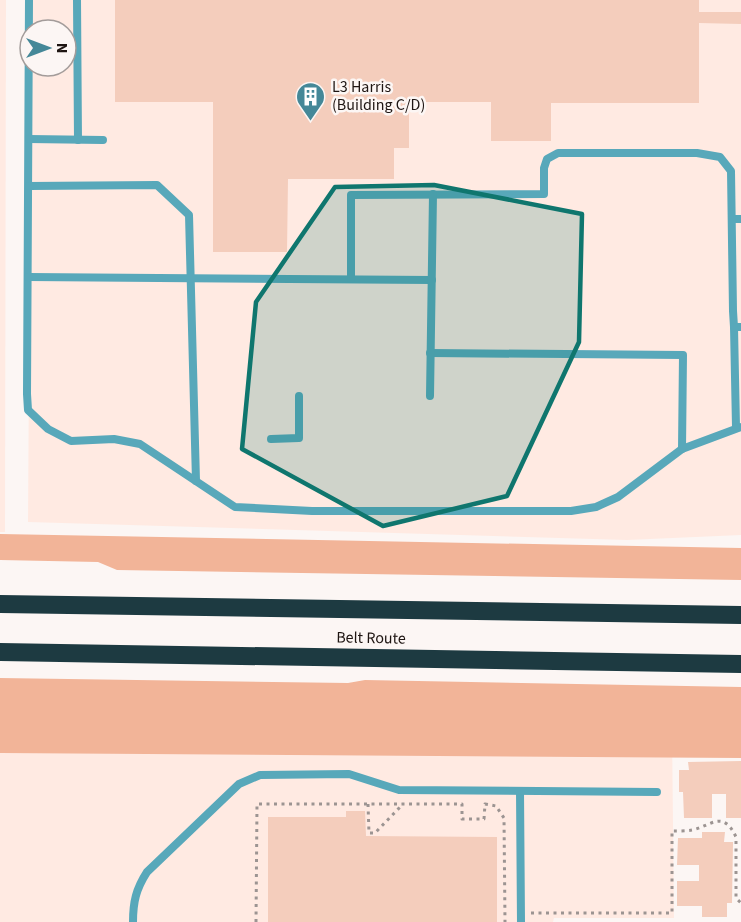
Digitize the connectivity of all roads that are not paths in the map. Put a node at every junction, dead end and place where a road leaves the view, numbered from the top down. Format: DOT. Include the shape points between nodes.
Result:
graph roads {
  1 [pos="29,0"];
  2 [pos="77,0"];
  3 [pos="29,140"];
  4 [pos="78,140"];
  5 [pos="103,140"];
  6 [pos="29,186"];
  7 [pos="433,194"];
  8 [pos="732,219"];
  9 [pos="741,219"];
  10 [pos="28,277"];
  11 [pos="192,277"];
  12 [pos="351,279"];
  13 [pos="432,280"];
  14 [pos="737,327"];
  15 [pos="430,353"];
  16 [pos="299,396"];
  17 [pos="430,396"];
  18 [pos="738,427"];
  19 [pos="270,439"];
  20 [pos="682,449"];
  21 [pos="196,481"];
  22 [pos="0,604"];
  23 [pos="741,615"];
  24 [pos="0,651"];
  25 [pos="741,664"];
  26 [pos="520,791"];
  27 [pos="657,792"];
  28 [pos="132,922"];
  29 [pos="521,922"];
  1 -- 3 [label="lane"];
  2 -- 4 [label="lane"];
  3 -- 4 [label="lane"];
  3 -- 6 [label="lane"];
  4 -- 5 [label="lane"];
  6 -- 10 [label="lane"];
  6 -- 11 [label="lane" via="157,185 189,215"];
  7 -- 8 [label="lane" via="544,194 547,159 558,153 697,153 720,157 731,171"];
  7 -- 12 [label="lane" via="351,195"];
  7 -- 13 [label="lane"];
  8 -- 9 [label="lane"];
  8 -- 14 [label="lane"];
  10 -- 11 [label="lane"];
  10 -- 21 [label="lane" via="28,410 48,429 71,441 114,439 140,444"];
  11 -- 12 [label="lane"];
  11 -- 21 [label="lane"];
  12 -- 13 [label="lane"];
  13 -- 15 [label="lane"];
  14 -- 18 [label="lane"];
  15 -- 17 [label="lane"];
  15 -- 20 [label="lane" via="682,355"];
  16 -- 19 [label="lane" via="299,438"];
  18 -- 20 [label="lane"];
  20 -- 21 [label="lane" via="618,497 596,507 571,511 312,511 235,507"];
  22 -- 23 [label="highway, Belt Route"];
  24 -- 25 [label="highway, Belt Route"];
  26 -- 27 [label="lane"];
  26 -- 28 [label="lane" via="399,790 349,774 260,776 239,784 147,872 137,887"];
  26 -- 29 [label="lane"];
}
